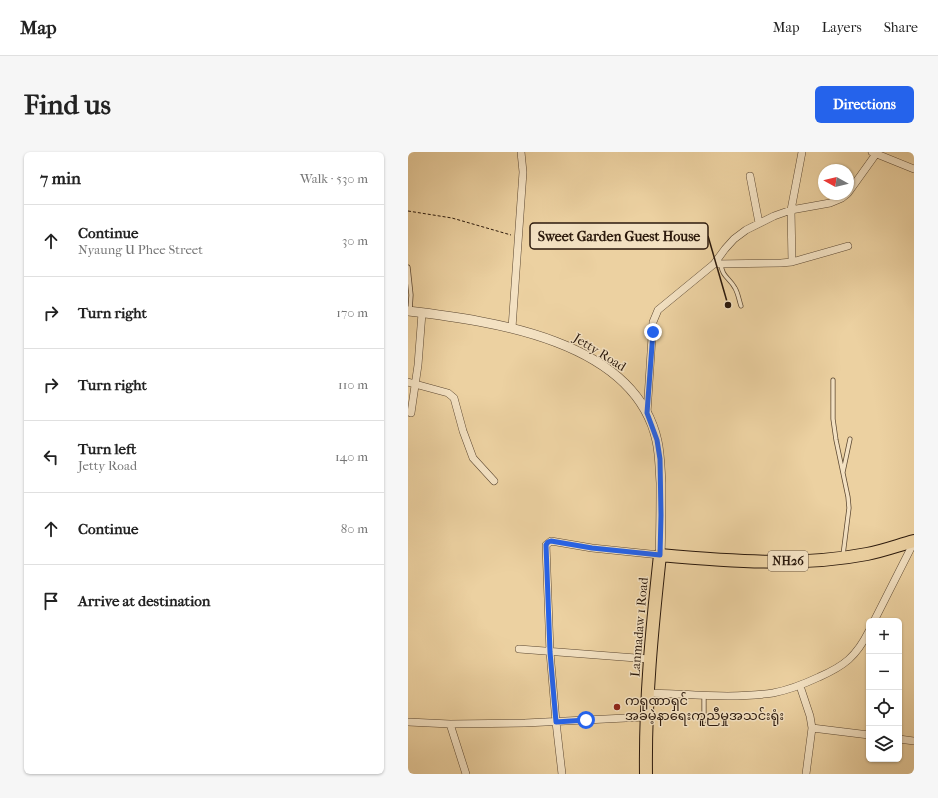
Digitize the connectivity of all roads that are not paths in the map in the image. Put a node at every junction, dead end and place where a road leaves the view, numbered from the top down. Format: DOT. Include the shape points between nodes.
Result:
graph roads {
  1 [pos="520,152"];
  2 [pos="802,152"];
  3 [pos="874,153"];
  4 [pos="914,169"];
  5 [pos="750,176"];
  6 [pos="854,185"];
  7 [pos="837,200"];
  8 [pos="791,210"];
  9 [pos="760,223"];
  10 [pos="848,246"];
  11 [pos="792,262"];
  12 [pos="718,264"];
  13 [pos="408,267"];
  14 [pos="740,306"];
  15 [pos="409,311"];
  16 [pos="422,313"];
  17 [pos="512,328"];
  18 [pos="833,380"];
  19 [pos="412,383"];
  20 [pos="411,413"];
  21 [pos="647,413"];
  22 [pos="850,439"];
  23 [pos="843,475"];
  24 [pos="494,481"];
  25 [pos="914,541"];
  26 [pos="660,555"];
  27 [pos="842,558"];
  28 [pos="876,618"];
  29 [pos="866,636"];
  30 [pos="519,650"];
  31 [pos="550,652"];
  32 [pos="649,659"];
  33 [pos="800,686"];
  34 [pos="647,693"];
  35 [pos="704,694"];
  36 [pos="646,717"];
  37 [pos="704,721"];
  38 [pos="408,722"];
  39 [pos="556,722"];
  40 [pos="450,724"];
  41 [pos="812,728"];
  42 [pos="866,735"];
  43 [pos="902,739"];
  44 [pos="914,741"];
  45 [pos="466,774"];
  46 [pos="562,774"];
  47 [pos="646,774"];
  48 [pos="806,774"];
  1 -- 17 [label="street" via="523,172"];
  2 -- 8 [label="street"];
  3 -- 4 [label="street"];
  3 -- 6 [label="street"];
  5 -- 9 [label="street"];
  7 -- 8 [label="street"];
  8 -- 9 [label="street"];
  8 -- 11 [label="street"];
  9 -- 12 [label="street" via="734,239 724,249"];
  10 -- 11 [label="street"];
  11 -- 12 [label="street"];
  12 -- 14 [label="lane" via="737,292"];
  12 -- 21 [label="street" via="655,314"];
  13 -- 15 [label="lane" via="411,295"];
  15 -- 16 [label="street, Jetty Road"];
  16 -- 17 [label="street, Jetty Road"];
  16 -- 19 [label="street"];
  17 -- 21 [label="street, Jetty Road" via="566,346 603,366 622,380 637,396"];
  18 -- 23 [label="lane" via="833,419"];
  19 -- 20 [label="street"];
  19 -- 24 [label="street" via="448,393 454,398 473,458"];
  21 -- 26 [label="street, Jetty Road" via="657,440 660,459"];
  22 -- 23 [label="lane"];
  23 -- 27 [label="lane" via="849,508"];
  25 -- 27 [label="highway, NH26" via="868,554"];
  25 -- 28 [label="street"];
  26 -- 27 [label="highway, NH26" via="766,562"];
  26 -- 31 [label="street" via="548,542 546,548"];
  26 -- 32 [label="highway, Lanmadaw 1 Road"];
  29 -- 33 [label="street" via="857,651 838,669"];
  30 -- 31 [label="street"];
  31 -- 32 [label="street"];
  31 -- 39 [label="street"];
  32 -- 34 [label="highway, Lanmadaw 1 Road"];
  33 -- 35 [label="street" via="774,693"];
  33 -- 41 [label="street"];
  34 -- 35 [label="street"];
  34 -- 36 [label="highway, Lanmadaw 1 Road"];
  35 -- 37 [label="lane"];
  36 -- 39 [label="street"];
  36 -- 47 [label="highway, Lanmadaw 1 Road"];
  38 -- 40 [label="street"];
  39 -- 40 [label="street"];
  39 -- 46 [label="street"];
  40 -- 45 [label="street"];
  41 -- 42 [label="street"];
  41 -- 48 [label="street"];
  43 -- 44 [label="street"];
}
